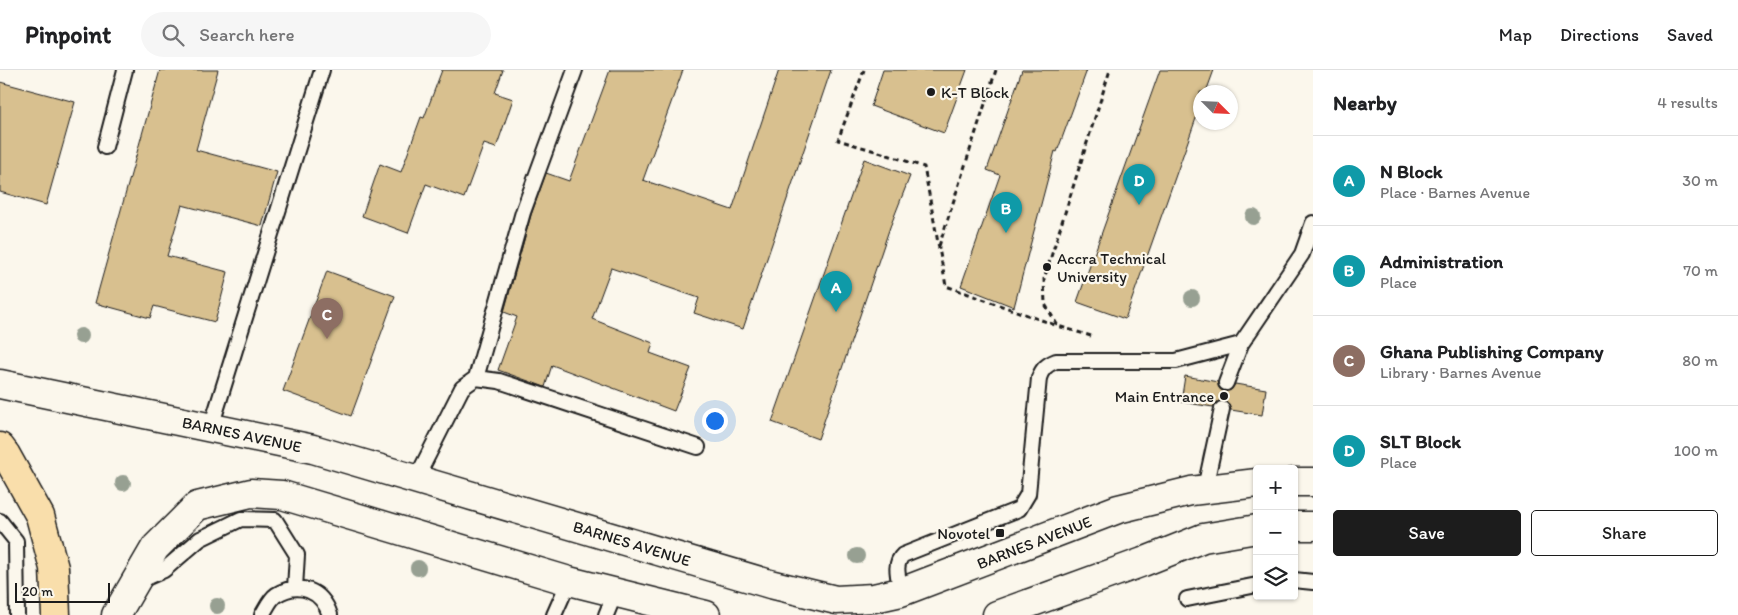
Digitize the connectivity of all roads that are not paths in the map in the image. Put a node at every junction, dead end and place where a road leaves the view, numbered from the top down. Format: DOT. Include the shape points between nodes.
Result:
graph roads {
  1 [pos="125,70"];
  2 [pos="322,70"];
  3 [pos="575,70"];
  4 [pos="105,147"];
  5 [pos="1313,223"];
  6 [pos="1241,344"];
  7 [pos="476,378"];
  8 [pos="1226,383"];
  9 [pos="0,384"];
  10 [pos="1222,409"];
  11 [pos="211,427"];
  12 [pos="0,447"];
  13 [pos="698,447"];
  14 [pos="416,479"];
  15 [pos="1298,482"];
  16 [pos="1313,482"];
  17 [pos="1253,483"];
  18 [pos="1205,488"];
  19 [pos="0,521"];
  20 [pos="1298,526"];
  21 [pos="1313,526"];
  22 [pos="1253,530"];
  23 [pos="1298,580"];
  24 [pos="569,582"];
  25 [pos="1313,582"];
  26 [pos="134,584"];
  27 [pos="1253,586"];
  28 [pos="295,588"];
  29 [pos="901,592"];
  30 [pos="1186,599"];
  31 [pos="611,604"];
  32 [pos="17,615"];
  33 [pos="56,615"];
  34 [pos="116,615"];
  35 [pos="262,615"];
  36 [pos="330,615"];
  37 [pos="554,615"];
  38 [pos="706,615"];
  39 [pos="997,615"];
  1 -- 4 [label="lane"];
  2 -- 11 [label="lane"];
  3 -- 7 [label="lane" via="523,212"];
  5 -- 6 [label="lane" via="1302,254"];
  6 -- 8 [label="lane"];
  6 -- 29 [label="lane" via="1176,361 1056,361 1047,365 1039,378 1025,502 1019,509 903,555 897,565"];
  7 -- 13 [label="lane" via="499,381"];
  7 -- 14 [label="lane" via="462,388"];
  9 -- 11 [label="main road, BARNES AVENUE"];
  10 -- 18 [label="lane"];
  11 -- 14 [label="main road, BARNES AVENUE" via="313,448"];
  12 -- 33 [label="main road" via="40,516 54,568"];
  14 -- 29 [label="main road, BARNES AVENUE" via="770,584 836,600 874,598"];
  15 -- 16 [label="main road"];
  17 -- 18 [label="main road, BARNES AVENUE"];
  18 -- 29 [label="main road, BARNES AVENUE" via="1118,509"];
  19 -- 32 [label="lane" via="16,541"];
  20 -- 21 [label="main road"];
  22 -- 39 [label="main road" via="1204,538"];
  23 -- 25 [label="lane"];
  24 -- 26 [label="main road" via="282,495 251,493 197,506 155,548"];
  24 -- 31 [label="main road"];
  24 -- 37 [label="lane"];
  26 -- 28 [label="lane" via="164,570 200,539 241,519 275,520 297,555"];
  26 -- 34 [label="main road"];
  27 -- 30 [label="lane"];
  28 -- 35 [label="lane" via="274,596"];
  28 -- 36 [label="lane" via="307,589 318,596 327,605"];
  31 -- 38 [label="main road"];
}
